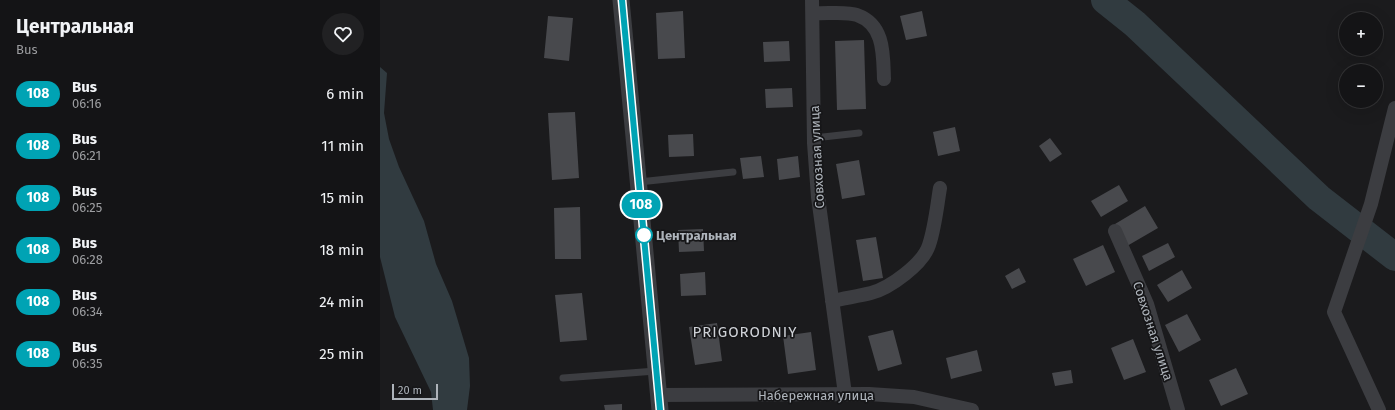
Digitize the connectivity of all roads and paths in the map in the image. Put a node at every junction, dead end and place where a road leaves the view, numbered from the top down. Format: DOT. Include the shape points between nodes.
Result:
graph roads {
  1 [pos="622,0"];
  2 [pos="813,7"];
  3 [pos="884,78"];
  4 [pos="1395,108"];
  5 [pos="858,133"];
  6 [pos="814,138"];
  7 [pos="733,172"];
  8 [pos="639,182"];
  9 [pos="940,188"];
  10 [pos="1115,231"];
  11 [pos="832,300"];
  12 [pos="656,370"];
  13 [pos="563,378"];
  14 [pos="845,394"];
  15 [pos="659,403"];
  16 [pos="915,403"];
  17 [pos="972,410"];
  18 [pos="1178,410"];
  19 [pos="1379,410"];
  1 -- 8 [label="street"];
  2 -- 3 [label="street, Совхозная улица" via="857,15 870,24 882,40"];
  2 -- 6 [label="street, Совхозная улица"];
  4 -- 19 [label="street" via="1371,204 1334,312"];
  5 -- 6 [label="lane"];
  6 -- 11 [label="street, Совхозная улица" via="818,197"];
  7 -- 8 [label="lane"];
  8 -- 12 [label="street"];
  9 -- 11 [label="street" via="929,246 922,257 901,278 873,293"];
  10 -- 18 [label="street, Совхозная улица" via="1147,304"];
  11 -- 14 [label="street, Совхозная улица"];
  12 -- 13 [label="lane"];
  12 -- 15 [label="street"];
  14 -- 15 [label="street, Набережная улица"];
  14 -- 16 [label="street, Набережная улица"];
  16 -- 17 [label="street, Набережная улица"];
}
